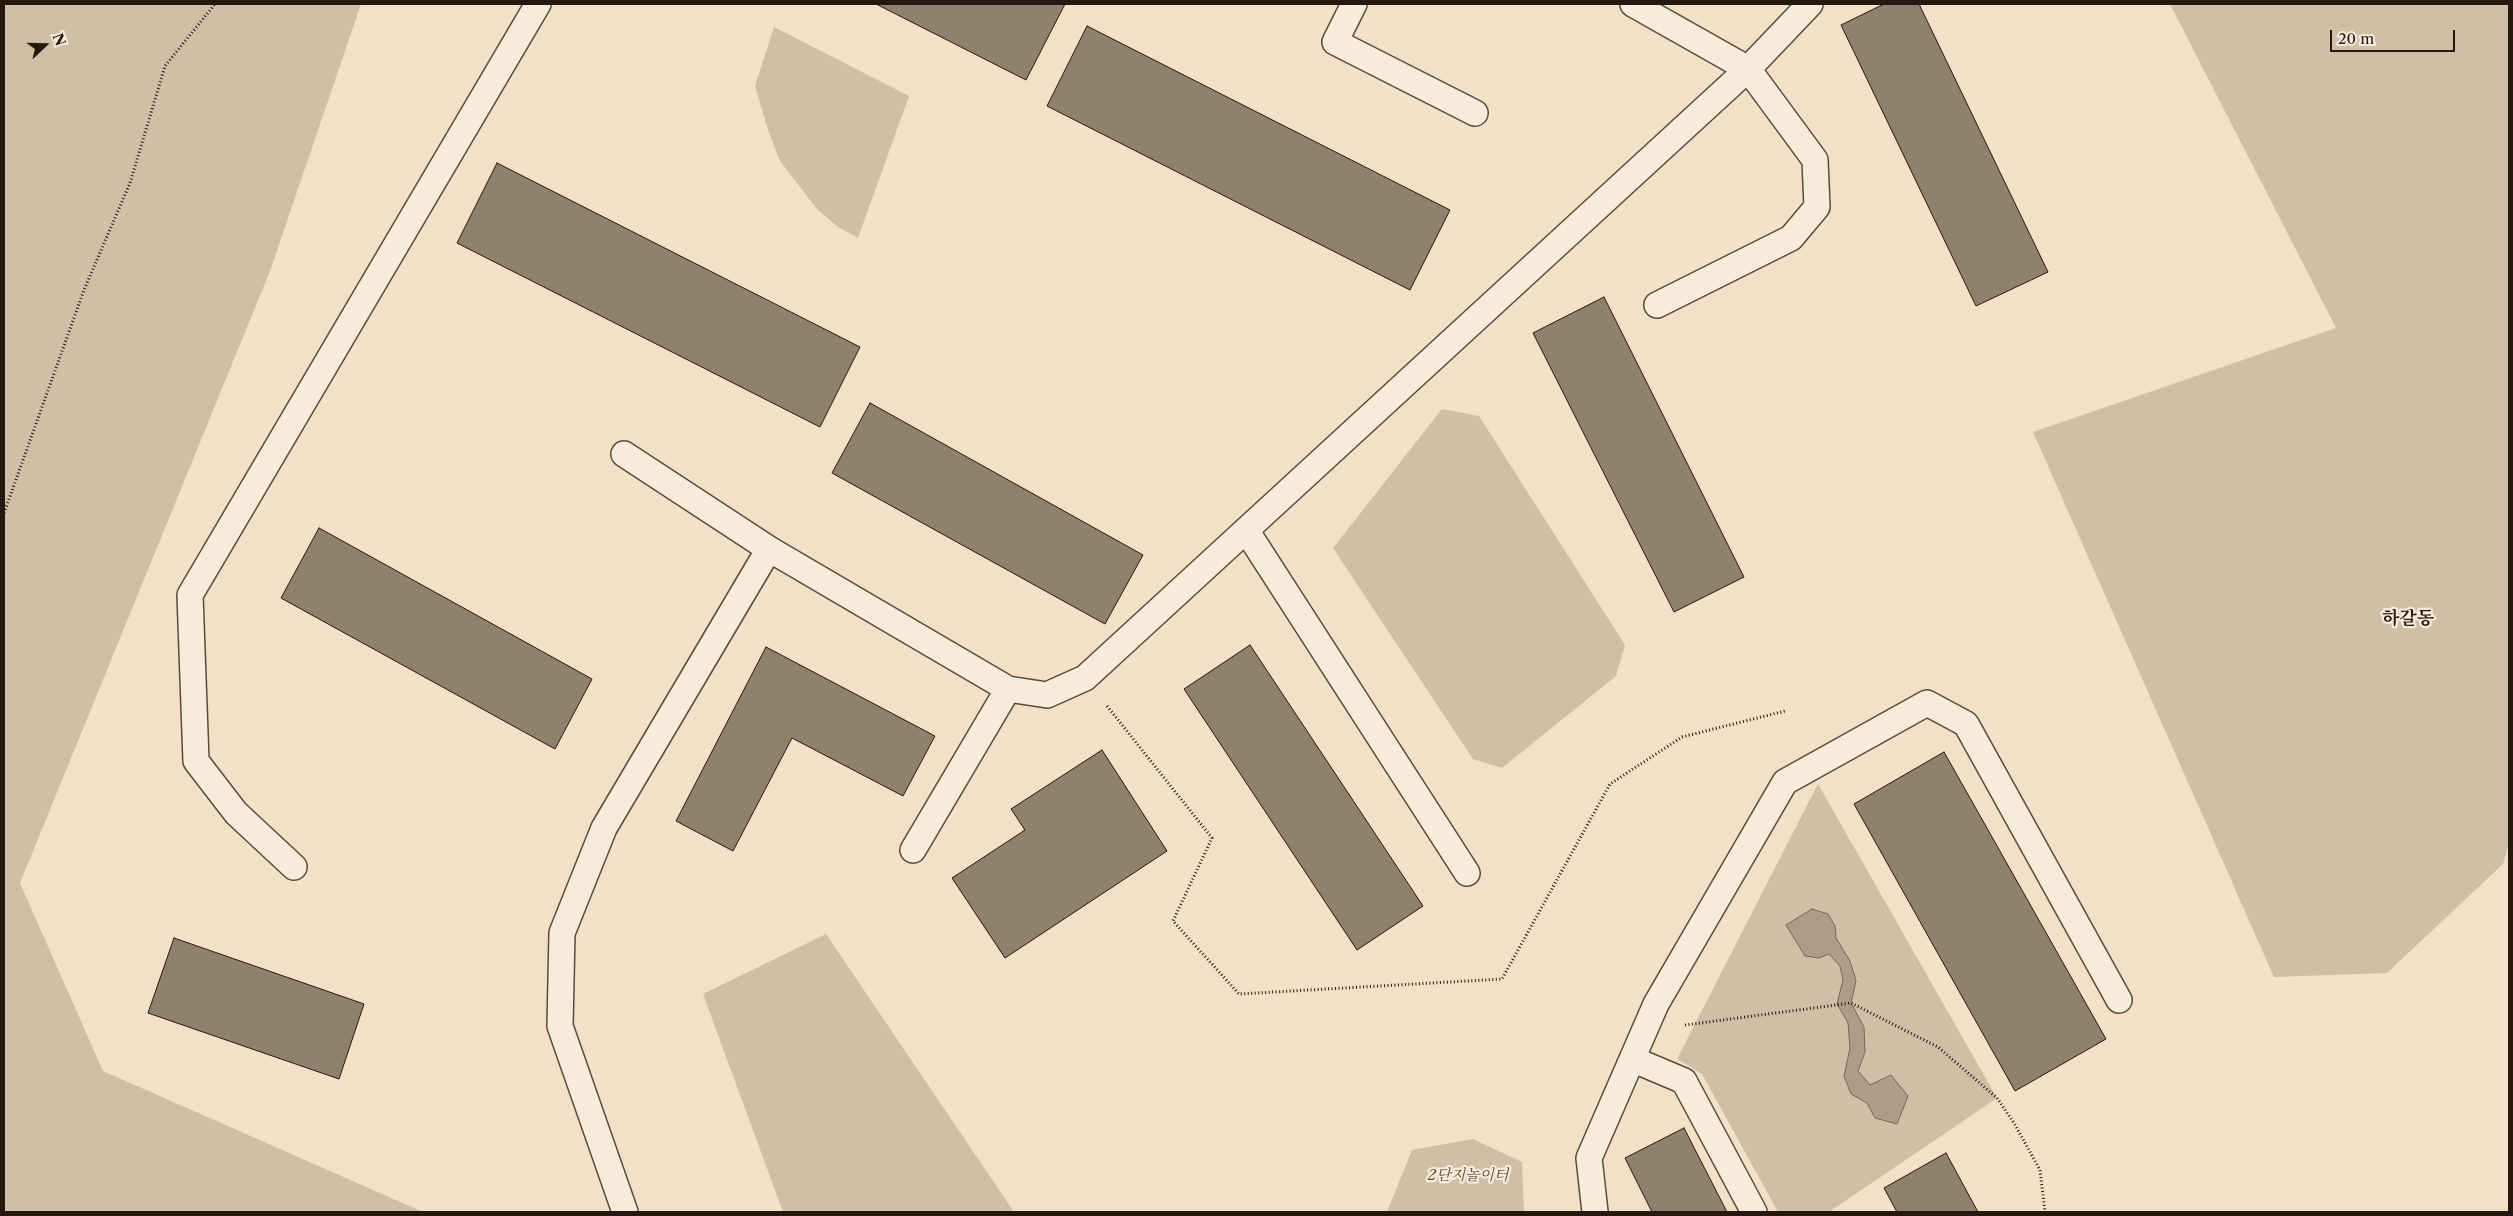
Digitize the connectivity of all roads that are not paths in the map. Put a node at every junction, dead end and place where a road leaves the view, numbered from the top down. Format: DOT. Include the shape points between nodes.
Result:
graph roads {
  1 [pos="538,4"];
  2 [pos="1354,4"];
  3 [pos="1633,4"];
  4 [pos="1810,4"];
  5 [pos="1748,69"];
  6 [pos="1475,113"];
  7 [pos="1657,305"];
  8 [pos="624,454"];
  9 [pos="1246,530"];
  10 [pos="769,549"];
  11 [pos="1008,689"];
  12 [pos="913,850"];
  13 [pos="294,867"];
  14 [pos="1467,873"];
  15 [pos="2119,1000"];
  16 [pos="1632,1060"];
  17 [pos="625,1212"];
  18 [pos="1595,1212"];
  19 [pos="1754,1212"];
  1 -- 13 [label="lane" via="190,595 196,761 236,813"];
  2 -- 6 [label="lane" via="1335,42"];
  3 -- 5 [label="lane"];
  4 -- 5 [label="lane"];
  5 -- 7 [label="lane" via="1815,160 1817,207 1791,238"];
  5 -- 9 [label="lane"];
  8 -- 10 [label="lane"];
  9 -- 11 [label="lane" via="1085,678 1047,695"];
  9 -- 14 [label="lane"];
  10 -- 11 [label="lane"];
  10 -- 17 [label="lane" via="604,828 562,933 560,1026"];
  11 -- 12 [label="lane"];
  15 -- 16 [label="lane" via="1966,724 1928,703 1785,782 1656,1004"];
  16 -- 18 [label="lane" via="1589,1158"];
  16 -- 19 [label="lane" via="1684,1081"];
}
